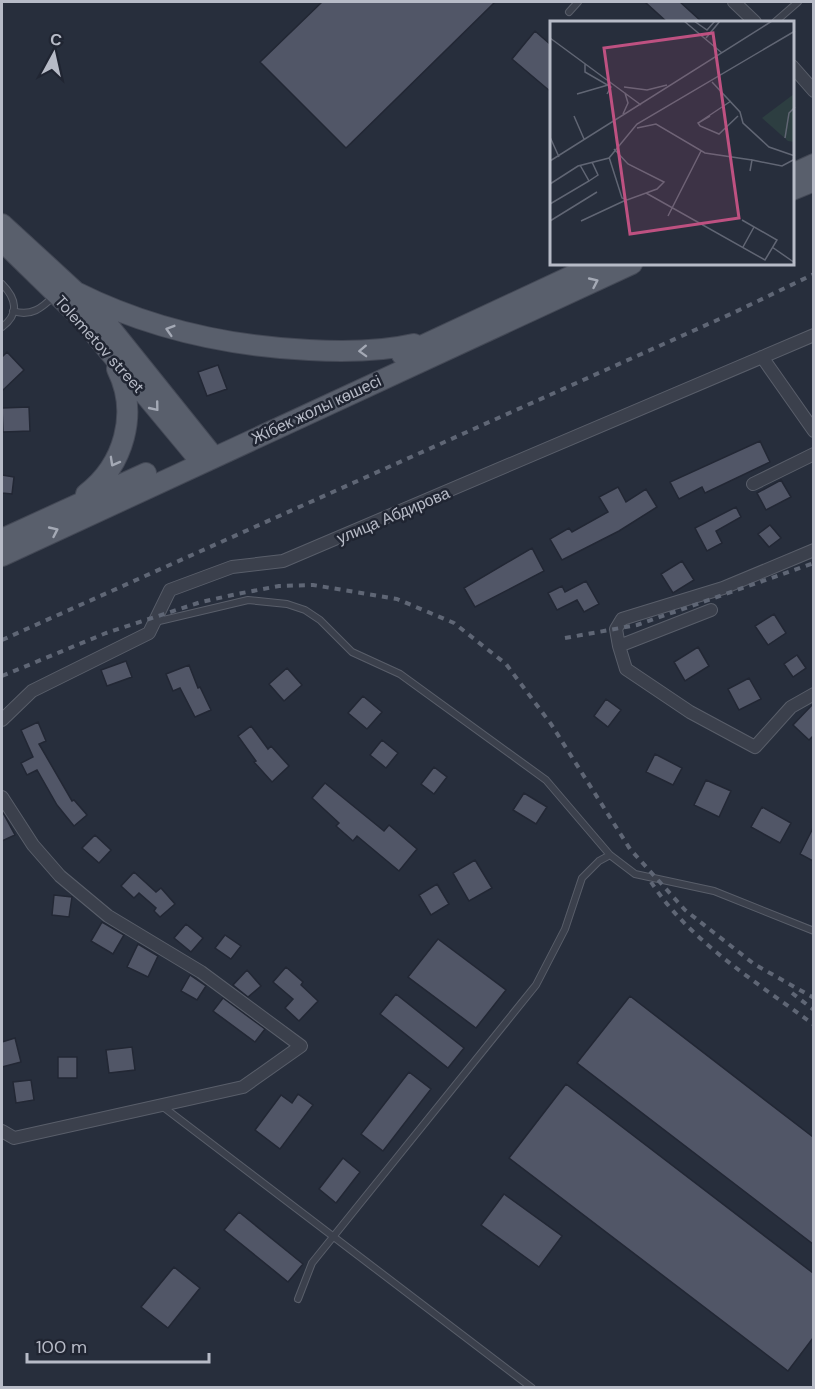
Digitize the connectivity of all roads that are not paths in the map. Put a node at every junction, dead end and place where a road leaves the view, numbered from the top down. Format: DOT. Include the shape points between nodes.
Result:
graph roads {
  1 [pos="578,2"];
  2 [pos="734,2"];
  3 [pos="798,2"];
  4 [pos="569,12"];
  5 [pos="754,21"];
  6 [pos="777,21"];
  7 [pos="794,68"];
  8 [pos="813,91"];
  9 [pos="813,164"];
  10 [pos="794,173"];
  11 [pos="813,181"];
  12 [pos="794,189"];
  13 [pos="2,224"];
  14 [pos="2,241"];
  15 [pos="593,266"];
  16 [pos="627,266"];
  17 [pos="2,284"];
  18 [pos="66,293"];
  19 [pos="13,311"];
  20 [pos="2,327"];
  21 [pos="813,335"];
  22 [pos="441,336"];
  23 [pos="106,348"];
  24 [pos="762,357"];
  25 [pos="813,431"];
  26 [pos="202,454"];
  27 [pos="813,454"];
  28 [pos="753,484"];
  29 [pos="64,510"];
  30 [pos="2,539"];
  31 [pos="813,550"];
  32 [pos="2,556"];
  33 [pos="711,610"];
  34 [pos="155,622"];
  35 [pos="619,646"];
  36 [pos="813,694"];
  37 [pos="2,720"];
  38 [pos="2,797"];
  39 [pos="609,855"];
  40 [pos="813,931"];
  41 [pos="160,1105"];
  42 [pos="2,1131"];
  43 [pos="8,1139"];
  44 [pos="334,1237"];
  45 [pos="298,1299"];
  46 [pos="532,1388"];
  1 -- 4 [label="lane"];
  2 -- 5 [label="street"];
  3 -- 6 [label="lane"];
  7 -- 8 [label="street"];
  9 -- 10 [label="main road"];
  11 -- 12 [label="main road"];
  13 -- 18 [label="main road, Tolemetov street"];
  14 -- 18 [label="main road, Tolemetov street"];
  15 -- 22 [label="main road"];
  26 -- 16 [label="main road, Жібек жолы көшесі, one-way"];
  17 -- 19 [label="lane" via="13,296"];
  18 -- 19 [label="lane" via="36,311"];
  22 -- 18 [label="main road, one-way" via="390,350 279,349 220,342 170,330"];
  18 -- 23 [label="main road, Tolemetov street"];
  18 -- 26 [label="main road" via="112,330"];
  19 -- 20 [label="lane"];
  21 -- 24 [label="street, улица Абдирова"];
  22 -- 26 [label="main road"];
  23 -- 26 [label="main road, Tolemetov street, one-way"];
  23 -- 29 [label="main road, one-way" via="124,383 128,407 126,432 117,460 102,482"];
  24 -- 25 [label="street"];
  24 -- 34 [label="street, улица Абдирова" via="283,561 232,567 170,590"];
  26 -- 29 [label="main road"];
  32 -- 26 [label="main road, Жібек жолы көшесі, one-way"];
  27 -- 28 [label="street"];
  29 -- 30 [label="main road"];
  31 -- 35 [label="street" via="723,588 622,620 616,629"];
  33 -- 35 [label="street"];
  34 -- 37 [label="street, улица Абдирова" via="149,633 32,691"];
  34 -- 39 [label="lane" via="248,600 305,610 352,652 400,674 546,780"];
  35 -- 36 [label="street" via="626,669 755,747 792,707"];
  38 -- 41 [label="street" via="33,845 60,876 108,916 201,972 301,1046 243,1087"];
  39 -- 40 [label="lane" via="635,874 714,891"];
  39 -- 44 [label="lane" via="582,878 565,929 536,985"];
  41 -- 43 [label="street"];
  41 -- 44 [label="lane"];
  42 -- 43 [label="street"];
  44 -- 45 [label="lane" via="312,1263"];
  44 -- 46 [label="lane"];
}
